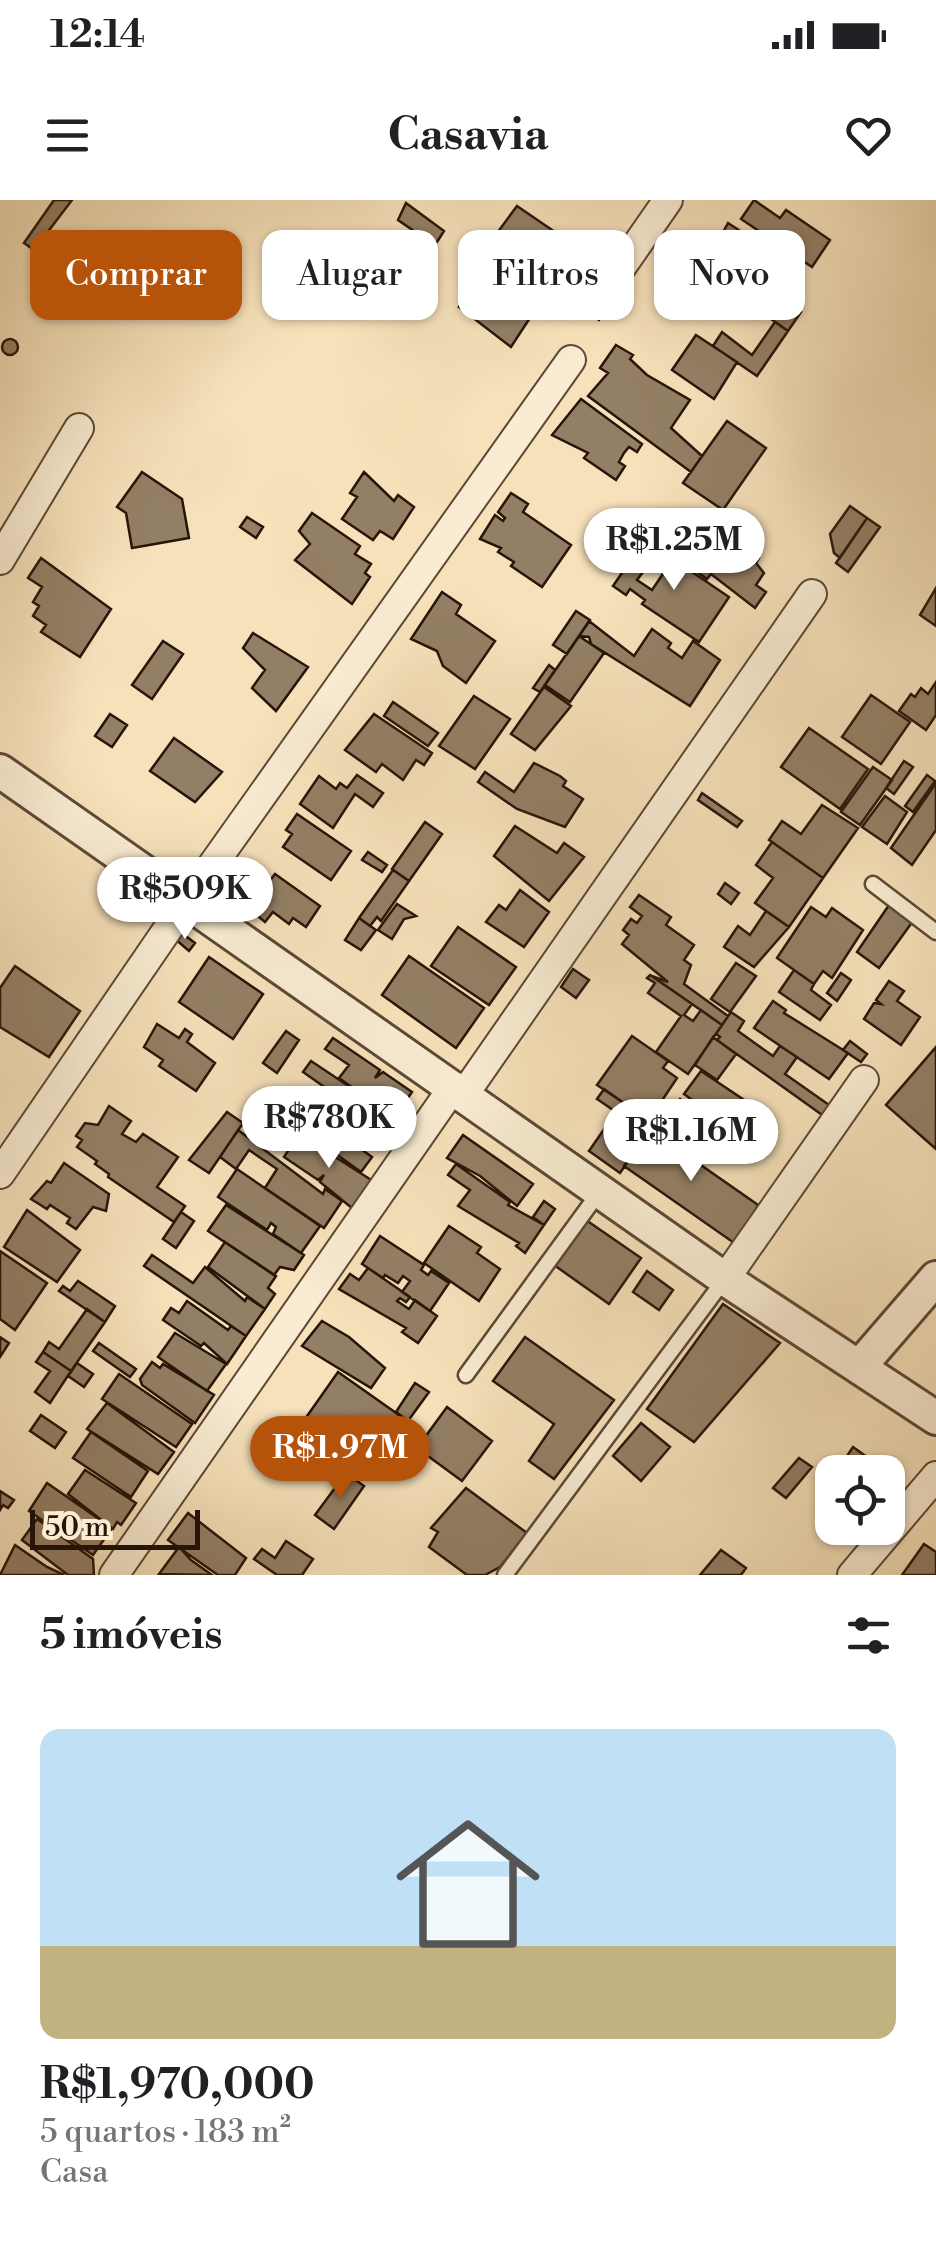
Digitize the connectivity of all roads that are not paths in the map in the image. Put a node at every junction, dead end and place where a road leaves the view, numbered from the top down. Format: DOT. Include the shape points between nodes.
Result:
graph roads {
  1 [pos="668,200"];
  2 [pos="634,249"];
  3 [pos="572,360"];
  4 [pos="79,428"];
  5 [pos="0,560"];
  6 [pos="812,594"];
  7 [pos="0,771"];
  8 [pos="873,884"];
  9 [pos="187,901"];
  10 [pos="936,932"];
  11 [pos="864,1080"];
  12 [pos="459,1090"];
  13 [pos="0,1174"];
  14 [pos="600,1190"];
  15 [pos="936,1278"];
  16 [pos="724,1279"];
  17 [pos="860,1366"];
  18 [pos="466,1375"];
  19 [pos="936,1418"];
  20 [pos="936,1476"];
  21 [pos="509,1574"];
  22 [pos="114,1575"];
  23 [pos="852,1575"];
  1 -- 2 [label="street"];
  3 -- 9 [label="street"];
  4 -- 5 [label="street"];
  6 -- 12 [label="street"];
  7 -- 9 [label="street"];
  8 -- 10 [label="lane"];
  9 -- 12 [label="street"];
  9 -- 13 [label="street"];
  11 -- 16 [label="street"];
  12 -- 14 [label="street"];
  12 -- 22 [label="street"];
  14 -- 16 [label="street"];
  14 -- 18 [label="lane"];
  15 -- 17 [label="street"];
  16 -- 17 [label="street"];
  16 -- 21 [label="lane"];
  17 -- 19 [label="street"];
  20 -- 23 [label="street"];
}
